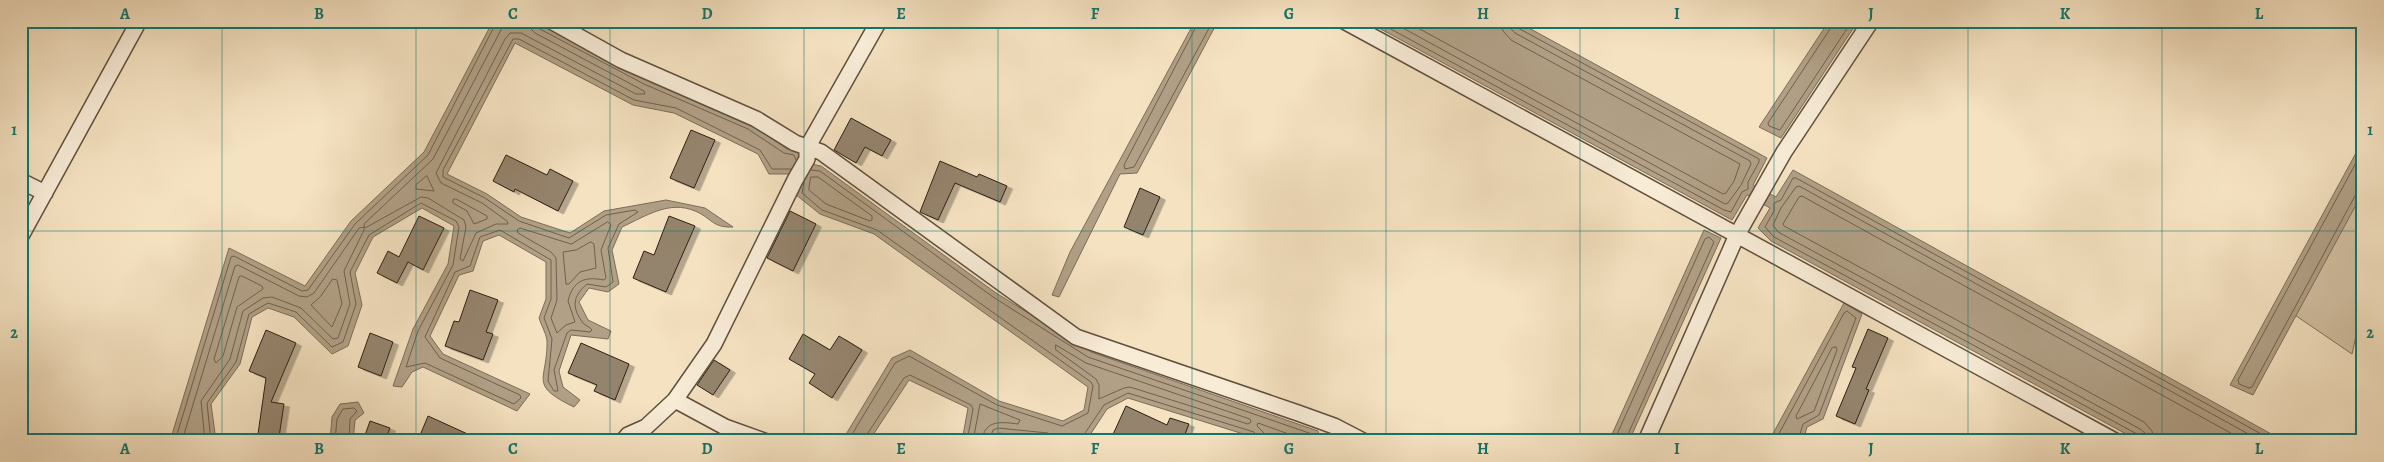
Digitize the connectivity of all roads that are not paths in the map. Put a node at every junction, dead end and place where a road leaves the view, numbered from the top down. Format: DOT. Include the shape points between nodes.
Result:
graph roads {
  1 [pos="139,21"];
  2 [pos="551,21"];
  3 [pos="879,21"];
  4 [pos="1344,21"];
  5 [pos="1872,21"];
  6 [pos="807,153"];
  7 [pos="21,181"];
  8 [pos="44,193"];
  9 [pos="1738,235"];
  10 [pos="21,236"];
  11 [pos="675,400"];
  12 [pos="623,441"];
  13 [pos="764,441"];
  14 [pos="1364,441"];
  15 [pos="1646,441"];
  16 [pos="2115,441"];
  1 -- 8 [label="street"];
  2 -- 6 [label="street" via="621,60 756,119"];
  3 -- 6 [label="street"];
  4 -- 9 [label="street"];
  5 -- 9 [label="street" via="1784,152"];
  6 -- 11 [label="street" via="714,344"];
  6 -- 14 [label="street" via="821,152 1076,337 1298,413"];
  7 -- 8 [label="street"];
  8 -- 10 [label="street"];
  9 -- 15 [label="street"];
  9 -- 16 [label="street"];
  11 -- 12 [label="street" via="646,427 628,435"];
  11 -- 13 [label="street" via="724,427"];
}
